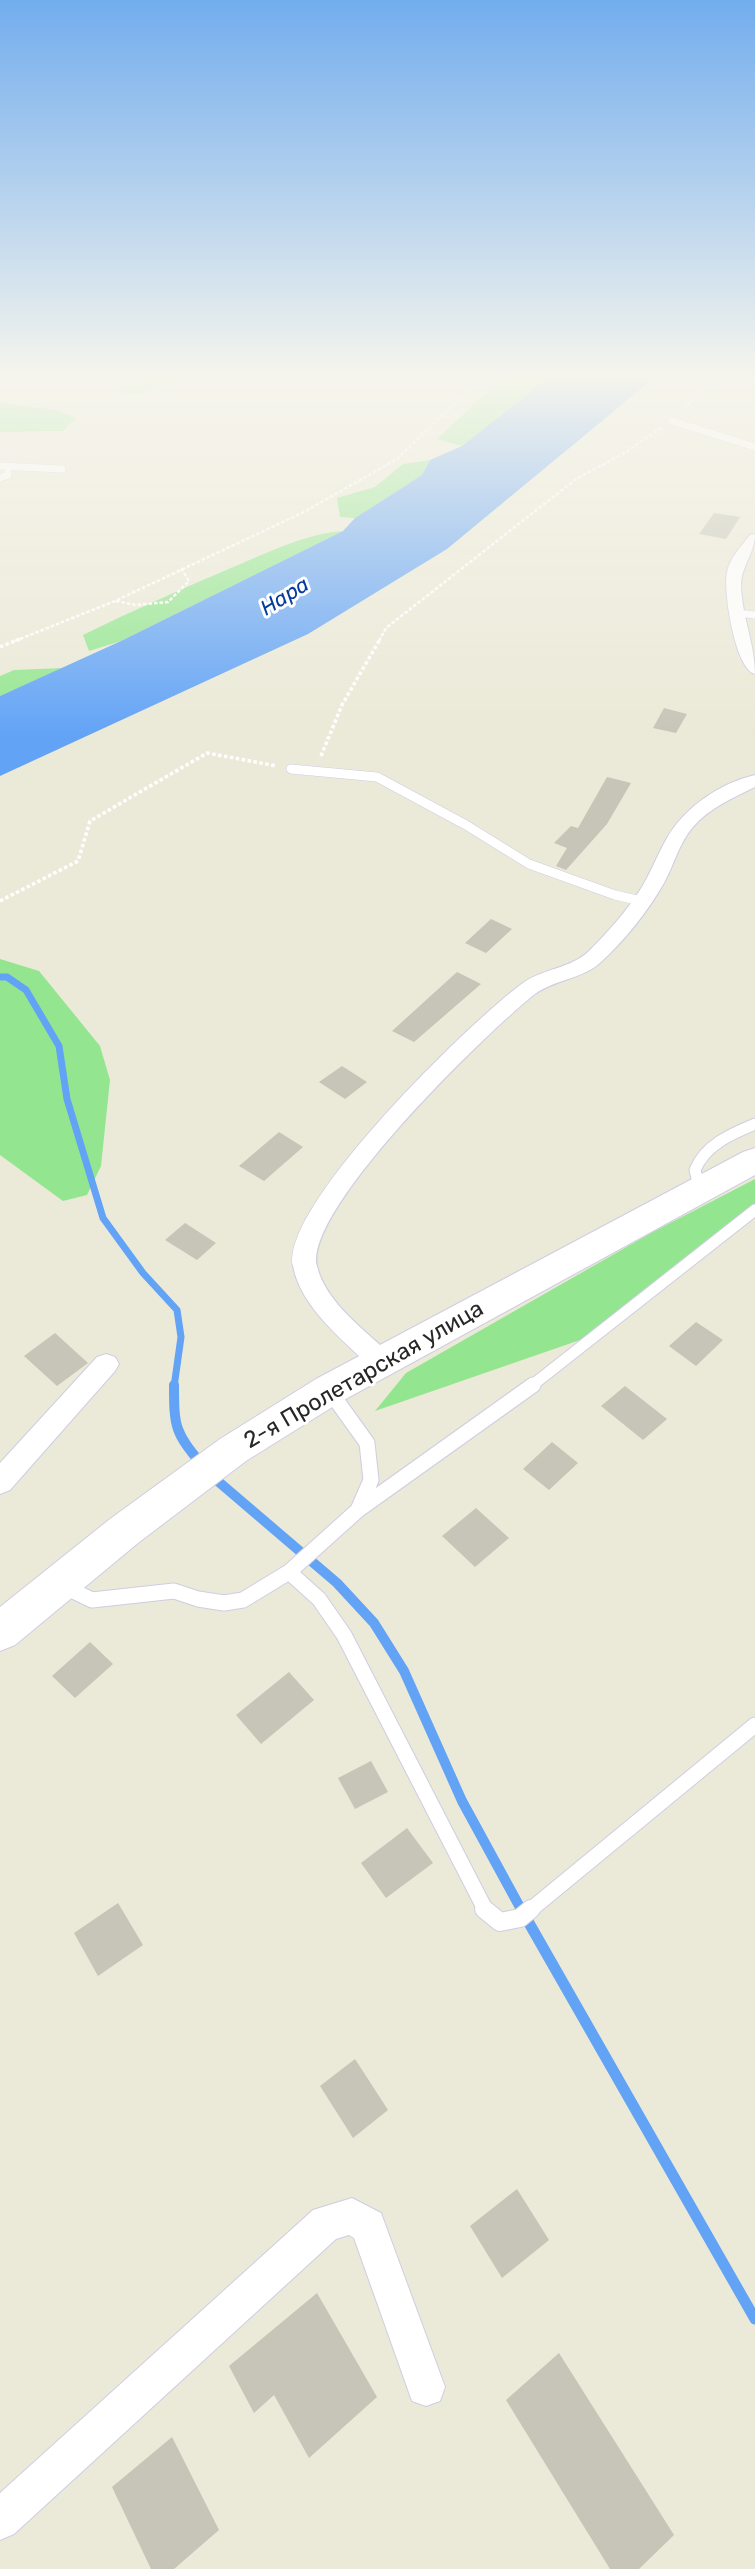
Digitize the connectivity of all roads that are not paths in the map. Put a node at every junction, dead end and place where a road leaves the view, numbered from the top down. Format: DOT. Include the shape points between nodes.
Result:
graph roads {
  1 [pos="754,540"];
  2 [pos="738,613"];
  3 [pos="755,615"];
  4 [pos="755,669"];
  5 [pos="291,769"];
  6 [pos="755,780"];
  7 [pos="641,901"];
  8 [pos="755,1124"];
  9 [pos="755,1160"];
  10 [pos="700,1189"];
  11 [pos="755,1210"];
  12 [pos="382,1362"];
  13 [pos="106,1364"];
  14 [pos="329,1390"];
  15 [pos="0,1482"];
  16 [pos="358,1510"];
  17 [pos="289,1572"];
  18 [pos="58,1584"];
  19 [pos="1,1629"];
  20 [pos="755,1726"];
  21 [pos="426,2387"];
  22 [pos="0,2520"];
  1 -- 2 [label="street" via="734,576"];
  2 -- 3 [label="lane"];
  2 -- 4 [label="street"];
  5 -- 7 [label="lane" via="377,777 528,864"];
  6 -- 7 [label="street" via="694,814"];
  7 -- 12 [label="street" via="591,960 525,992 456,1052 351,1171 312,1228 303,1261 313,1286"];
  8 -- 10 [label="lane" via="712,1147 696,1166"];
  9 -- 10 [label="main road, 2-я Пролетарская улица"];
  10 -- 12 [label="main road, 2-я Пролетарская улица"];
  11 -- 16 [label="lane" via="605,1330 430,1462"];
  12 -- 14 [label="main road, 2-я Пролетарская улица"];
  13 -- 15 [label="street"];
  14 -- 16 [label="lane" via="368,1443 371,1480"];
  14 -- 18 [label="main road, 2-я Пролетарская улица" via="233,1450"];
  16 -- 17 [label="lane"];
  17 -- 18 [label="lane" via="243,1600 224,1603 174,1591 92,1600"];
  17 -- 20 [label="lane" via="319,1599 344,1635 484,1909 500,1922 520,1918"];
  18 -- 19 [label="main road, 2-я Пролетарская улица"];
  21 -- 22 [label="street" via="368,2226 352,2216 326,2222"];
}
